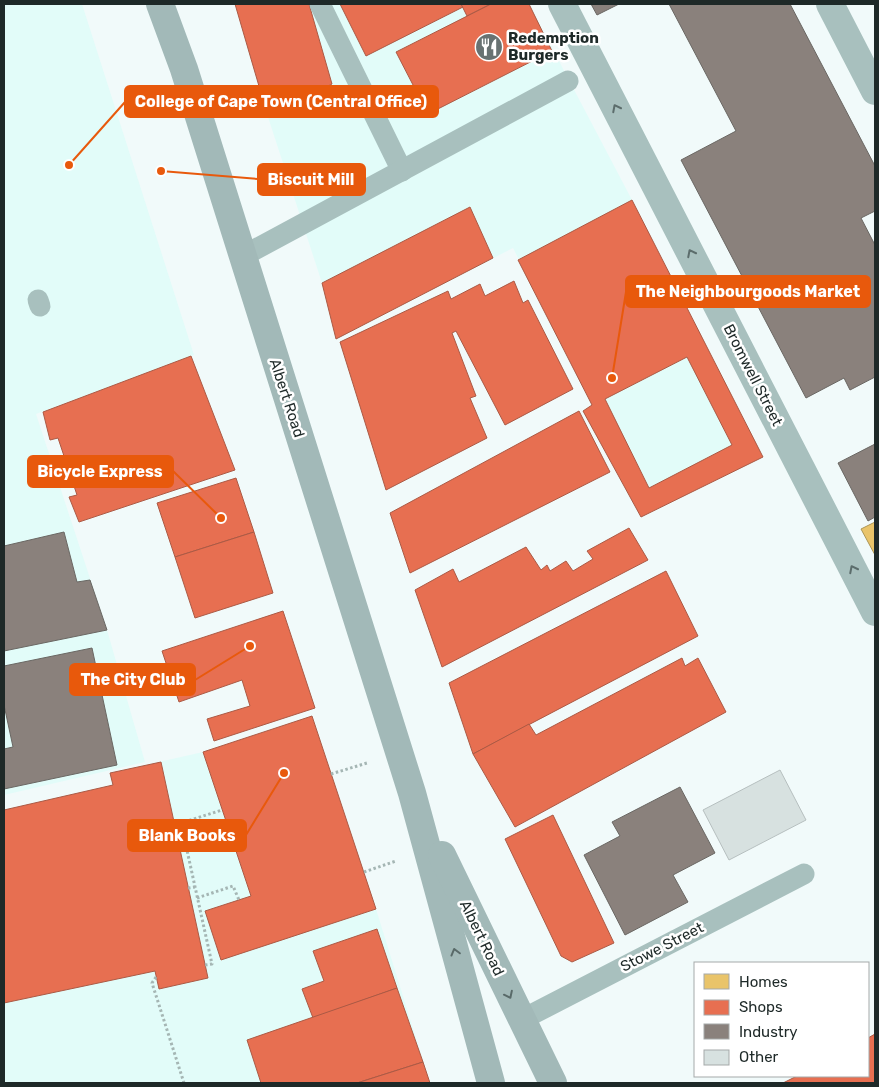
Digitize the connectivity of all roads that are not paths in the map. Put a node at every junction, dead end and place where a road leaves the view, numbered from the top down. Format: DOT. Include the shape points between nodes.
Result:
graph roads {
  1 [pos="160,4"];
  2 [pos="320,4"];
  3 [pos="562,4"];
  4 [pos="830,4"];
  5 [pos="568,82"];
  6 [pos="875,91"];
  7 [pos="402,171"];
  8 [pos="243,256"];
  9 [pos="875,612"];
  10 [pos="412,793"];
  11 [pos="804,874"];
  12 [pos="521,1020"];
  13 [pos="491,1083"];
  14 [pos="553,1083"];
  1 -- 8 [label="main road, Albert Road" via="184,68"];
  2 -- 7 [label="lane"];
  9 -- 3 [label="street, Bromwell Street, one-way"];
  4 -- 6 [label="street"];
  5 -- 7 [label="lane"];
  7 -- 8 [label="lane"];
  8 -- 10 [label="main road, Albert Road"];
  10 -- 12 [label="main road, Albert Road, one-way"];
  13 -- 10 [label="main road, Albert Road, one-way"];
  11 -- 12 [label="lane, Stowe Street"];
  12 -- 14 [label="main road, Albert Road"];
}
